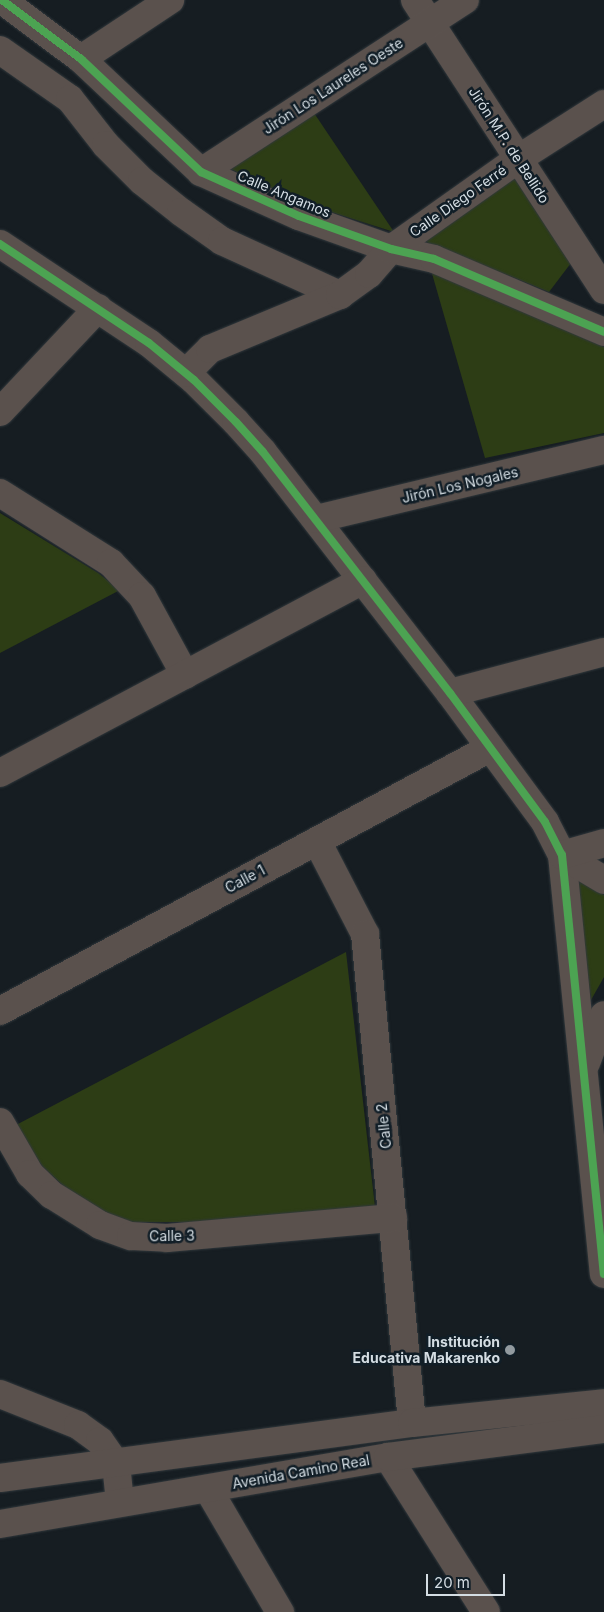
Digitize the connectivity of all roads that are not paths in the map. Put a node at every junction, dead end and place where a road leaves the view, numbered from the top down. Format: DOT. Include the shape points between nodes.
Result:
graph roads {
  1 [pos="2,0"];
  2 [pos="170,0"];
  3 [pos="415,0"];
  4 [pos="465,0"];
  5 [pos="430,23"];
  6 [pos="0,50"];
  7 [pos="81,59"];
  8 [pos="604,104"];
  9 [pos="518,159"];
  10 [pos="201,172"];
  11 [pos="0,244"];
  12 [pos="391,249"];
  13 [pos="604,290"];
  14 [pos="340,296"];
  15 [pos="98,308"];
  16 [pos="604,332"];
  17 [pos="186,373"];
  18 [pos="0,412"];
  19 [pos="604,450"];
  20 [pos="0,493"];
  21 [pos="316,520"];
  22 [pos="363,580"];
  23 [pos="604,652"];
  24 [pos="185,675"];
  25 [pos="450,693"];
  26 [pos="490,748"];
  27 [pos="0,773"];
  28 [pos="317,841"];
  29 [pos="604,843"];
  30 [pos="562,855"];
  31 [pos="604,880"];
  32 [pos="0,1011"];
  33 [pos="604,1015"];
  34 [pos="584,1069"];
  35 [pos="0,1122"];
  36 [pos="601,1201"];
  37 [pos="392,1218"];
  38 [pos="604,1274"];
  39 [pos="0,1394"];
  40 [pos="604,1403"];
  41 [pos="412,1423"];
  42 [pos="604,1429"];
  43 [pos="388,1457"];
  44 [pos="116,1464"];
  45 [pos="0,1478"];
  46 [pos="208,1488"];
  47 [pos="120,1503"];
  48 [pos="0,1524"];
  49 [pos="280,1612"];
  50 [pos="486,1612"];
  1 -- 7 [label="street, Calle Angamos"];
  2 -- 7 [label="street"];
  3 -- 5 [label="street, Jirón M.P. de Bellido"];
  4 -- 5 [label="street, Jirón Los Laureles Oeste"];
  5 -- 9 [label="street, Jirón M.P. de Bellido"];
  5 -- 10 [label="street, Jirón Los Laureles Oeste"];
  6 -- 14 [label="street" via="70,99 106,145 181,212 222,241"];
  7 -- 10 [label="street, Calle Angamos"];
  8 -- 9 [label="street, Calle Diego Ferré"];
  9 -- 12 [label="street, Calle Diego Ferré"];
  9 -- 13 [label="street, Jirón M.P. de Bellido"];
  10 -- 12 [label="street, Calle Angamos" via="299,216"];
  11 -- 15 [label="street"];
  12 -- 14 [label="street, Calle Diego Ferré" via="369,274"];
  12 -- 16 [label="street, Calle Angamos" via="434,260"];
  14 -- 17 [label="street, Calle Diego Ferré" via="210,350"];
  15 -- 17 [label="street" via="150,343"];
  15 -- 18 [label="street"];
  17 -- 21 [label="street" via="263,452"];
  19 -- 21 [label="street, Jirón Los Nogales"];
  20 -- 24 [label="street" via="111,563 142,596"];
  21 -- 22 [label="street"];
  22 -- 24 [label="street"];
  22 -- 25 [label="street"];
  23 -- 25 [label="street"];
  24 -- 27 [label="street"];
  25 -- 26 [label="street"];
  26 -- 28 [label="street, Calle 1"];
  26 -- 30 [label="street" via="545,822"];
  28 -- 32 [label="street, Calle 1"];
  28 -- 37 [label="street, Calle 2" via="365,934"];
  29 -- 30 [label="street"];
  30 -- 31 [label="street"];
  30 -- 34 [label="street"];
  33 -- 34 [label="street"];
  34 -- 36 [label="street"];
  35 -- 37 [label="street, Calle 3" via="30,1174 52,1195 100,1225 131,1236 166,1238"];
  36 -- 38 [label="street"];
  37 -- 41 [label="street, Calle 2"];
  39 -- 44 [label="street" via="78,1425 100,1441"];
  40 -- 41 [label="street"];
  41 -- 44 [label="street"];
  42 -- 43 [label="street, Avenida Camino Real"];
  43 -- 46 [label="street, Avenida Camino Real"];
  43 -- 50 [label="street"];
  44 -- 45 [label="street"];
  44 -- 47 [label="street"];
  46 -- 47 [label="street, Avenida Camino Real"];
  46 -- 49 [label="street"];
  47 -- 48 [label="street, Avenida Camino Real"];
}
